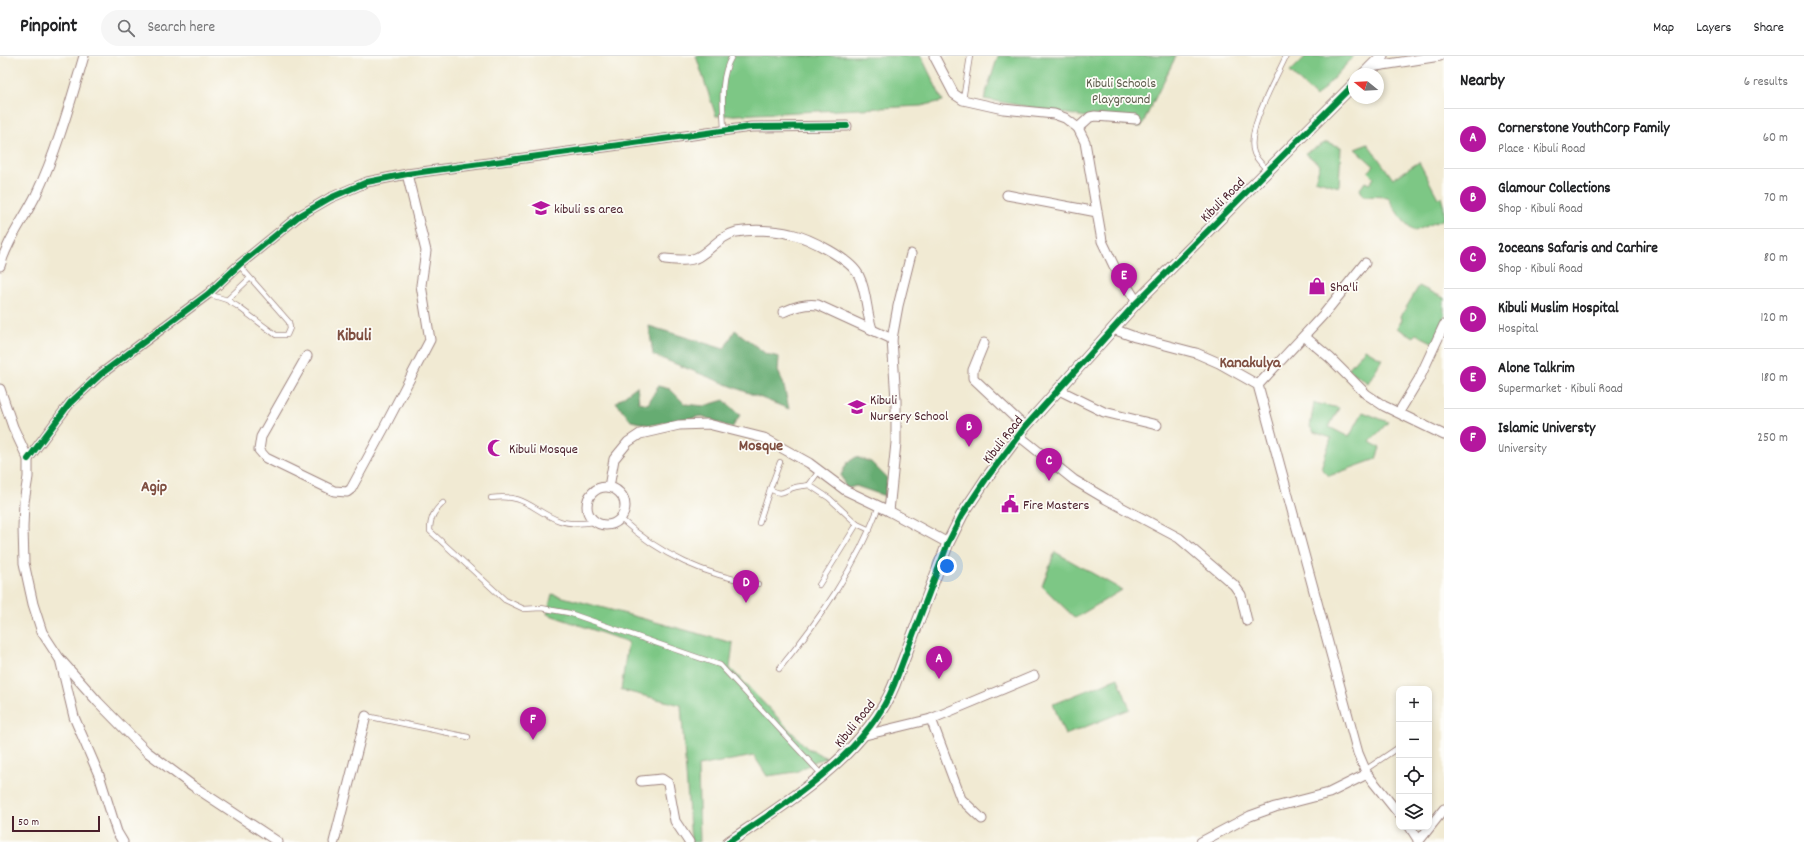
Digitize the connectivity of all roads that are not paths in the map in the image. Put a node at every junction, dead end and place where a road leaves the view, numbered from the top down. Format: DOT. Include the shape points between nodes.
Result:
graph roads {
  1 [pos="84,56"];
  2 [pos="732,56"];
  3 [pos="934,56"];
  4 [pos="970,56"];
  5 [pos="1286,56"];
  6 [pos="1382,56"];
  7 [pos="1440,56"];
  8 [pos="1370,68"];
  9 [pos="1382,68"];
  10 [pos="1348,90"];
  11 [pos="963,100"];
  12 [pos="1136,119"];
  13 [pos="847,126"];
  14 [pos="1078,128"];
  15 [pos="724,130"];
  16 [pos="1267,170"];
  17 [pos="407,174"];
  18 [pos="1007,195"];
  19 [pos="1097,212"];
  20 [pos="911,254"];
  21 [pos="665,259"];
  22 [pos="1365,263"];
  23 [pos="239,265"];
  24 [pos="0,266"];
  25 [pos="250,278"];
  26 [pos="208,294"];
  27 [pos="227,300"];
  28 [pos="1137,302"];
  29 [pos="783,312"];
  30 [pos="1444,325"];
  31 [pos="872,329"];
  32 [pos="1113,329"];
  33 [pos="1304,336"];
  34 [pos="892,339"];
  35 [pos="984,343"];
  36 [pos="307,356"];
  37 [pos="1258,385"];
  38 [pos="0,390"];
  39 [pos="1059,390"];
  40 [pos="1399,412"];
  41 [pos="1157,425"];
  42 [pos="1022,432"];
  43 [pos="1444,435"];
  44 [pos="28,459"];
  45 [pos="780,462"];
  46 [pos="819,471"];
  47 [pos="809,485"];
  48 [pos="609,487"];
  49 [pos="770,489"];
  50 [pos="491,498"];
  51 [pos="443,503"];
  52 [pos="879,506"];
  53 [pos="889,511"];
  54 [pos="621,519"];
  55 [pos="595,522"];
  56 [pos="758,523"];
  57 [pos="857,524"];
  58 [pos="870,530"];
  59 [pos="948,543"];
  60 [pos="758,584"];
  61 [pos="819,585"];
  62 [pos="1247,622"];
  63 [pos="60,658"];
  64 [pos="779,669"];
  65 [pos="1034,676"];
  66 [pos="366,716"];
  67 [pos="931,719"];
  68 [pos="861,736"];
  69 [pos="468,737"];
  70 [pos="1396,749"];
  71 [pos="1366,772"];
  72 [pos="822,776"];
  73 [pos="641,781"];
  74 [pos="1444,809"];
  75 [pos="1396,810"];
  76 [pos="982,819"];
  77 [pos="1412,830"];
  78 [pos="123,842"];
  79 [pos="278,842"];
  80 [pos="334,842"];
  81 [pos="689,842"];
  82 [pos="729,842"];
  83 [pos="1201,842"];
  84 [pos="1418,842"];
  1 -- 24 [label="street" via="66,117 45,174"];
  2 -- 15 [label="lane" via="723,87"];
  3 -- 11 [label="street" via="954,94"];
  4 -- 11 [label="lane"];
  5 -- 16 [label="lane" via="1265,98 1254,133 1254,152"];
  6 -- 8 [label="street"];
  7 -- 9 [label="street"];
  10 -- 16 [label="street, Kibuli Road"];
  11 -- 14 [label="street" via="1003,109 1054,114 1065,118"];
  12 -- 14 [label="street" via="1095,116 1090,117"];
  13 -- 15 [label="street" via="751,127"];
  14 -- 19 [label="street" via="1085,142"];
  15 -- 17 [label="street"];
  16 -- 28 [label="street, Kibuli Road"];
  17 -- 23 [label="street" via="367,182 330,198 298,216"];
  17 -- 36 [label="street" via="426,251 421,285 430,340 347,492 334,491 266,458 260,450 265,429"];
  18 -- 19 [label="street"];
  19 -- 28 [label="street" via="1102,241 1108,256"];
  20 -- 34 [label="street"];
  21 -- 31 [label="street" via="685,260 697,257 718,240 735,232 755,231 800,237 839,257 854,268 860,276"];
  22 -- 33 [label="street"];
  23 -- 25 [label="lane"];
  23 -- 26 [label="street"];
  25 -- 27 [label="lane"];
  25 -- 27 [label="lane" via="289,322 287,335 276,336"];
  26 -- 27 [label="lane"];
  26 -- 44 [label="street" via="96,379 70,403"];
  28 -- 32 [label="street, Kibuli Road"];
  29 -- 31 [label="street" via="799,305 818,304"];
  30 -- 40 [label="street" via="1419,379"];
  31 -- 34 [label="street"];
  32 -- 37 [label="street" via="1196,353"];
  32 -- 39 [label="street, Kibuli Road"];
  33 -- 37 [label="street"];
  33 -- 40 [label="street" via="1366,394"];
  34 -- 53 [label="street" via="896,443"];
  35 -- 42 [label="street" via="972,378"];
  37 -- 71 [label="street" via="1358,753"];
  38 -- 44 [label="street"];
  39 -- 41 [label="street" via="1104,412"];
  39 -- 42 [label="street, Kibuli Road"];
  40 -- 43 [label="street"];
  42 -- 59 [label="street, Kibuli Road" via="962,515"];
  42 -- 62 [label="street" via="1074,480 1179,538 1234,585 1241,595"];
  44 -- 63 [label="street" via="23,528 24,563 42,632"];
  45 -- 49 [label="lane"];
  46 -- 47 [label="lane"];
  46 -- 48 [label="street" via="764,438 708,424 679,425 640,434 628,442 614,459"];
  46 -- 52 [label="street" via="845,490"];
  47 -- 49 [label="lane" via="795,487 783,494"];
  47 -- 57 [label="lane" via="829,498"];
  48 -- 54 [label="street" via="621,493 625,506"];
  48 -- 55 [label="street" via="596,489 588,499 587,512"];
  49 -- 56 [label="lane"];
  50 -- 55 [label="lane" via="518,498 560,521 573,524"];
  51 -- 72 [label="lane" via="435,510 430,521 430,531 505,600 524,608 569,613 720,665"];
  52 -- 53 [label="street"];
  52 -- 58 [label="lane"];
  53 -- 59 [label="street"];
  54 -- 55 [label="street" via="608,526"];
  54 -- 60 [label="lane" via="636,533 666,553 691,565 721,577"];
  57 -- 58 [label="lane"];
  57 -- 61 [label="lane"];
  58 -- 64 [label="lane" via="825,610"];
  59 -- 68 [label="street, Kibuli Road" via="890,695"];
  63 -- 78 [label="street" via="74,717 92,756 117,832"];
  63 -- 79 [label="street" via="98,702 146,750 194,786"];
  65 -- 67 [label="street"];
  66 -- 69 [label="lane"];
  66 -- 80 [label="street"];
  67 -- 68 [label="street"];
  67 -- 76 [label="street" via="961,799"];
  68 -- 72 [label="street, Kibuli Road"];
  70 -- 71 [label="lane"];
  71 -- 75 [label="street"];
  71 -- 83 [label="street" via="1329,793 1250,816"];
  72 -- 82 [label="street, Kibuli Road"];
  73 -- 81 [label="street" via="662,779 668,783 675,821"];
  74 -- 84 [label="street"];
  77 -- 84 [label="street"];
}
